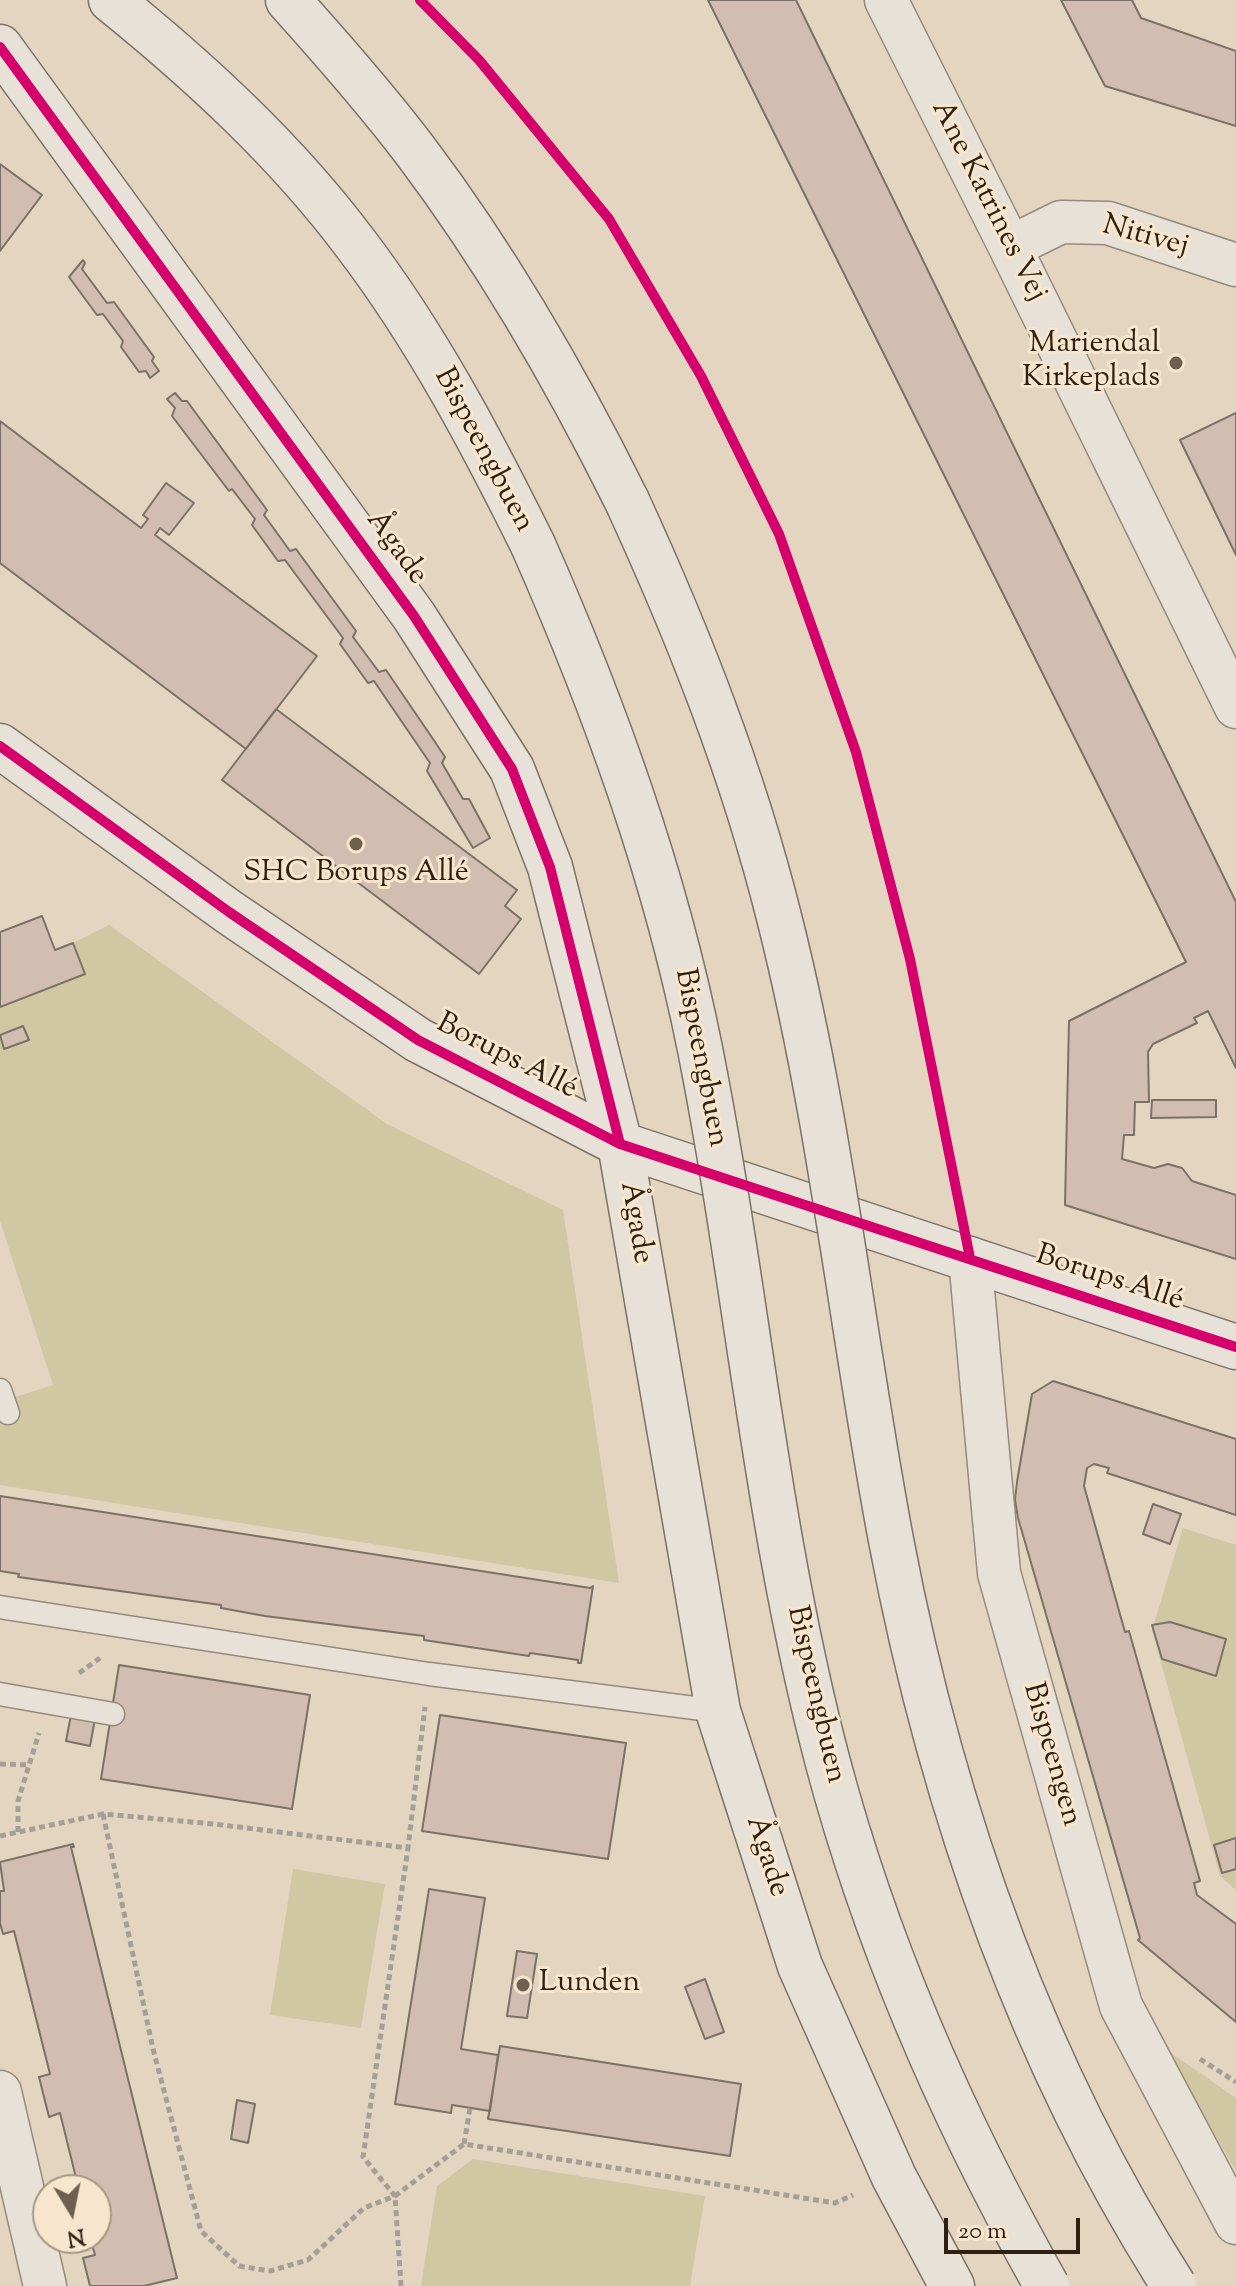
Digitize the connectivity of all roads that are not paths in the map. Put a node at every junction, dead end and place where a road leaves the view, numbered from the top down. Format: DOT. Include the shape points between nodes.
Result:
graph roads {
  1 [pos="111,0"];
  2 [pos="288,0"];
  3 [pos="886,0"];
  4 [pos="0,47"];
  5 [pos="1010,247"];
  6 [pos="1236,265"];
  7 [pos="1236,707"];
  8 [pos="0,746"];
  9 [pos="620,1144"];
  10 [pos="970,1258"];
  11 [pos="1236,1347"];
  12 [pos="0,1390"];
  13 [pos="8,1413"];
  14 [pos="0,1607"];
  15 [pos="0,1694"];
  16 [pos="718,1711"];
  17 [pos="113,1714"];
  18 [pos="3,2116"];
  19 [pos="1236,2223"];
  20 [pos="45,2286"];
  21 [pos="952,2286"];
  22 [pos="1047,2286"];
  23 [pos="1174,2286"];
  1 -- 22 [label="street, Bispeengbuen, bridge" via="234,107 355,242 455,395 533,545 579,649 651,853 678,949 722,1179 782,1559 828,1763 903,1991 948,2098"];
  2 -- 23 [label="street, bridge" via="356,77 468,225 588,422 669,593 727,744 779,917 818,1093 891,1543 933,1732 1024,2000 1115,2188"];
  3 -- 5 [label="street, Ane Katrines Vej"];
  4 -- 9 [label="street, Ågade" via="414,616 512,769 550,867"];
  5 -- 6 [label="street, Nitivej" via="1061,222 1108,223"];
  5 -- 7 [label="street, Ane Katrines Vej"];
  8 -- 9 [label="street, Borups Allé" via="229,912 418,1040"];
  9 -- 10 [label="street, Borups Allé"];
  9 -- 16 [label="street, Ågade"];
  10 -- 11 [label="street, Borups Allé"];
  10 -- 19 [label="street, Bispeengen" via="999,1573 1121,2006"];
  12 -- 13 [label="lane"];
  14 -- 16 [label="lane" via="429,1674"];
  15 -- 17 [label="lane"];
  16 -- 21 [label="street, Ågade" via="800,1966 894,2177"];
  18 -- 20 [label="street"];
}
